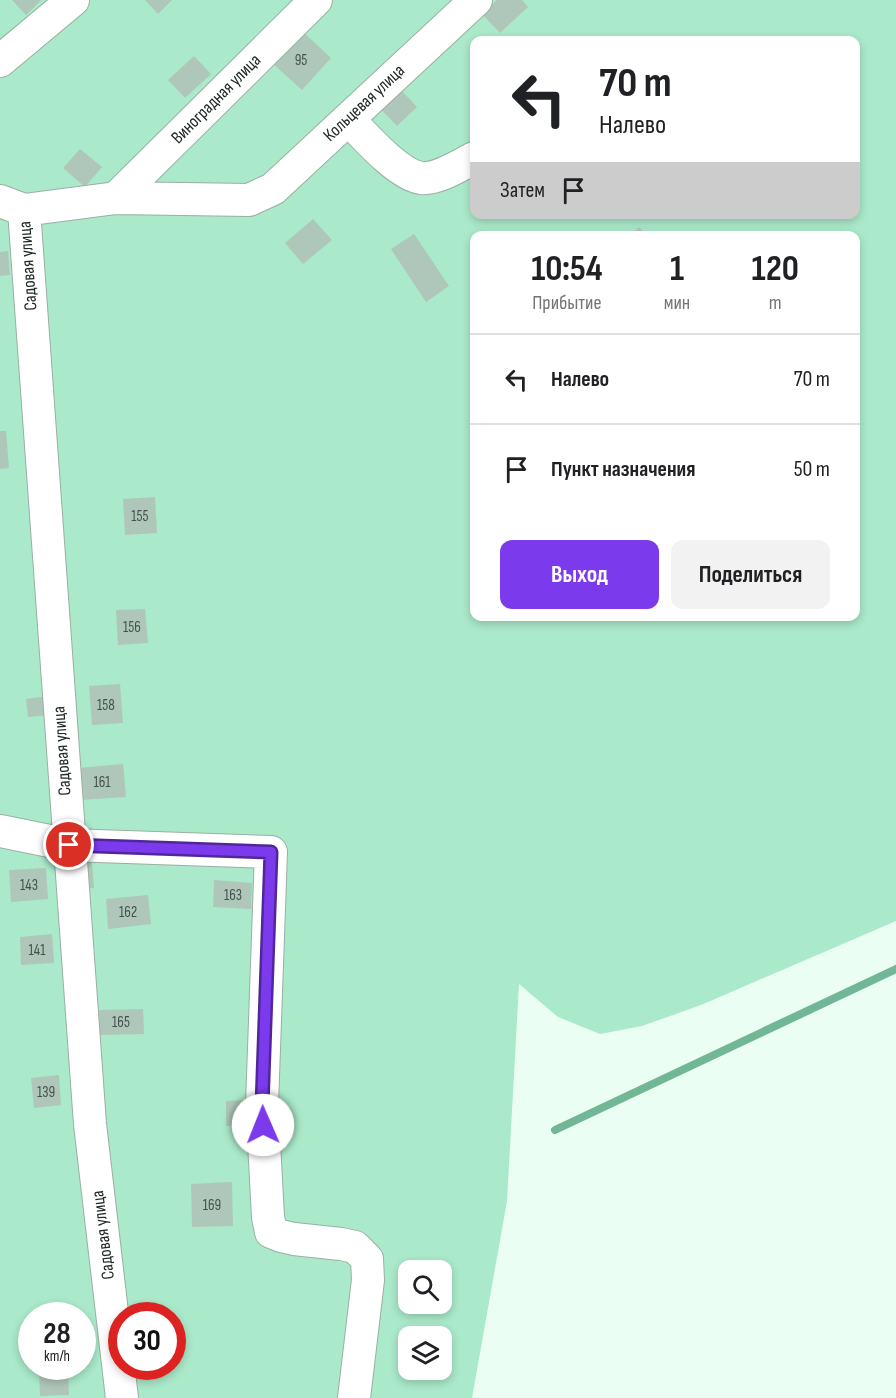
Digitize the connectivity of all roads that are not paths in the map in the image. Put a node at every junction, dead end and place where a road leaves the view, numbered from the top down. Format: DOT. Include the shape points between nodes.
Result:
graph roads {
  1 [pos="73,0"];
  2 [pos="316,0"];
  3 [pos="476,0"];
  4 [pos="0,61"];
  5 [pos="348,119"];
  6 [pos="470,161"];
  7 [pos="116,198"];
  8 [pos="12,206"];
  9 [pos="0,831"];
  10 [pos="69,845"];
  11 [pos="122,1398"];
  12 [pos="354,1398"];
  1 -- 4 [label="street"];
  2 -- 7 [label="street, Виноградная улица"];
  3 -- 5 [label="street, Кольцевая улица"];
  5 -- 6 [label="street" via="407,173 422,178"];
  5 -- 7 [label="street, Кольцевая улица" via="273,189 249,200"];
  7 -- 8 [label="street"];
  8 -- 10 [label="street, Садовая улица"];
  9 -- 10 [label="street"];
  10 -- 11 [label="street, Садовая улица" via="90,1124"];
  10 -- 12 [label="street" via="271,852 262,1106 268,1217 271,1232 355,1247 367,1259"];
}
